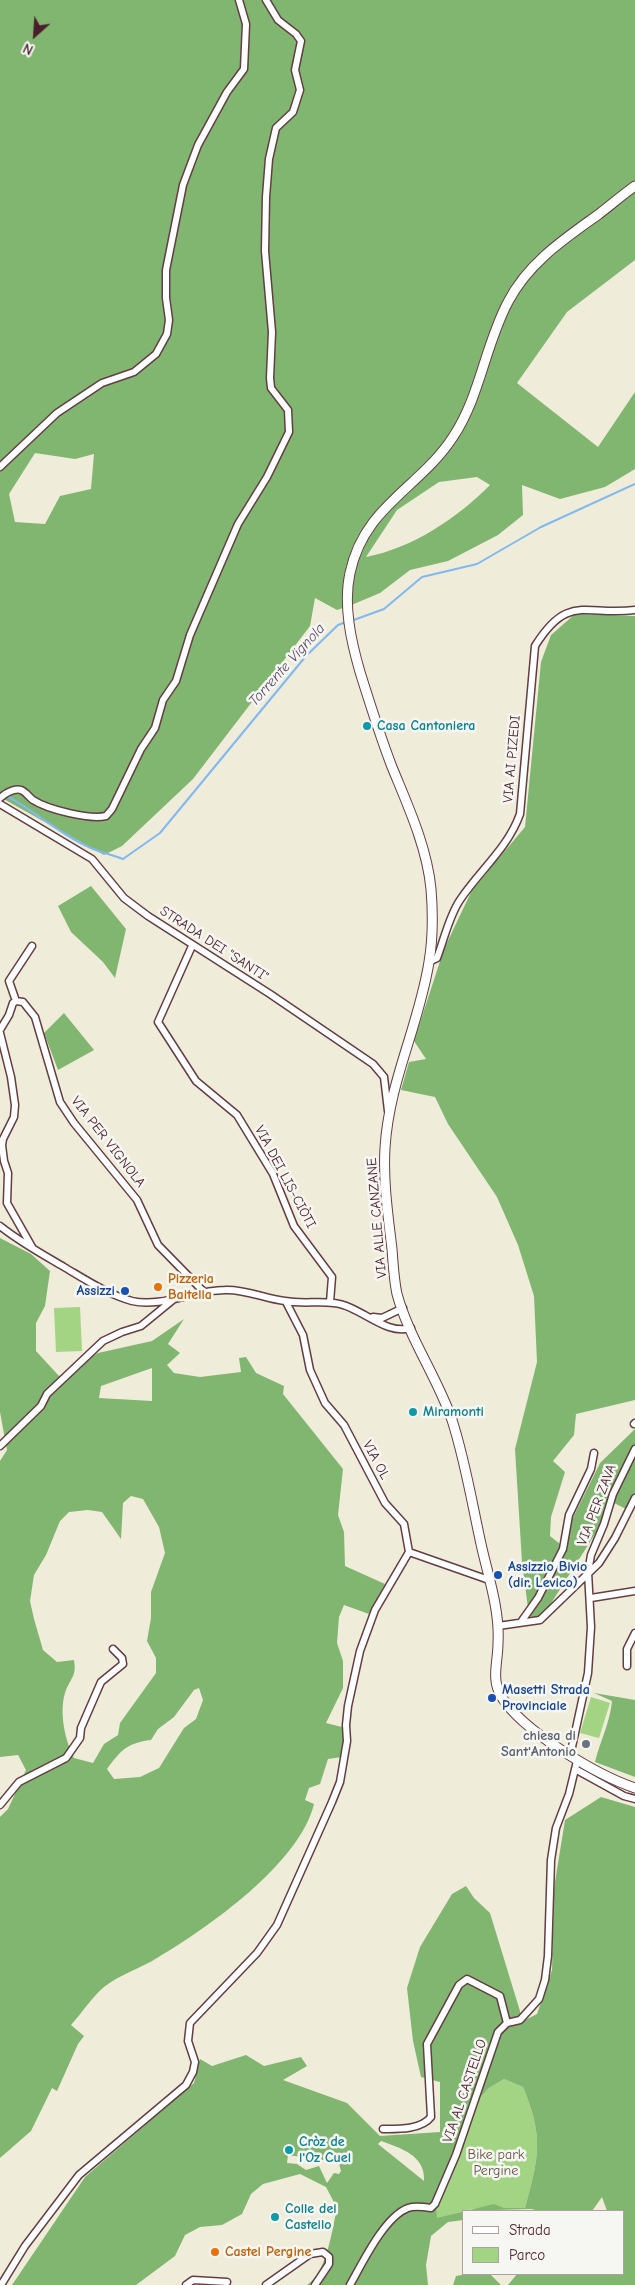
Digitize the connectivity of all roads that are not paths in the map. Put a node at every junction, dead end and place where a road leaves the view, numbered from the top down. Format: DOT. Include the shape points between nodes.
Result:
graph roads {
  1 [pos="239,0"];
  2 [pos="266,0"];
  3 [pos="635,186"];
  4 [pos="0,467"];
  5 [pos="635,610"];
  6 [pos="0,798"];
  7 [pos="0,804"];
  8 [pos="32,946"];
  9 [pos="192,946"];
  10 [pos="429,962"];
  11 [pos="16,1001"];
  12 [pos="0,1031"];
  13 [pos="388,1120"];
  14 [pos="0,1226"];
  15 [pos="34,1251"];
  16 [pos="204,1292"];
  17 [pos="177,1297"];
  18 [pos="286,1302"];
  19 [pos="330,1302"];
  20 [pos="403,1308"];
  21 [pos="371,1318"];
  22 [pos="411,1328"];
  23 [pos="0,1446"];
  24 [pos="635,1449"];
  25 [pos="594,1453"];
  26 [pos="635,1498"];
  27 [pos="409,1552"];
  28 [pos="588,1572"];
  29 [pos="489,1580"];
  30 [pos="635,1591"];
  31 [pos="591,1598"];
  32 [pos="521,1622"];
  33 [pos="498,1626"];
  34 [pos="635,1634"];
  35 [pos="113,1649"];
  36 [pos="627,1666"];
  37 [pos="574,1762"];
  38 [pos="635,1788"];
  39 [pos="635,1800"];
  40 [pos="0,1805"];
  41 [pos="507,2023"];
  42 [pos="383,2129"];
  43 [pos="227,2282"];
  44 [pos="1,2285"];
  45 [pos="186,2285"];
  46 [pos="266,2285"];
  47 [pos="315,2285"];
  48 [pos="350,2285"];
  1 -- 4 [label="street" via="246,24 244,68 198,146 183,185 166,270 169,320 162,345 134,372 102,383 57,413"];
  2 -- 6 [label="street" via="278,20 301,41 295,70 300,90 292,112 276,128 266,197 272,332 270,378 272,388 288,410 289,432 267,477 238,524 190,635 176,681 163,700 155,728 141,749 112,809 106,816 88,816 41,804 32,800 24,790 16,790"];
  3 -- 10 [label="main road, VIA ALLE CANZANE" via="554,247 518,285 506,305 465,417 452,440 378,515 354,557 348,580 350,630 376,725 422,845 431,886"];
  5 -- 10 [label="street, VIA AI PIZEDI" via="619,612 588,608 567,612 547,627 535,646 520,814 499,853 459,901 437,958"];
  7 -- 9 [label="street, STRADA DEI \"SANTI\"" via="92,859 124,898"];
  8 -- 11 [label="street" via="9,981"];
  9 -- 13 [label="street, STRADA DEI \"SANTI\"" via="373,1064 384,1077"];
  9 -- 19 [label="street, VIA DEI LIS-CIÒTI" via="158,1022 189,1072 206,1091 237,1114 263,1156 294,1226 332,1277"];
  10 -- 13 [label="main road, VIA ALLE CANZANE" via="392,1092"];
  11 -- 12 [label="street"];
  11 -- 16 [label="street, VIA PER VIGNOLA" via="23,1002 35,1017 60,1102 137,1200 158,1245"];
  12 -- 15 [label="street" via="15,1105 14,1117 2,1145 8,1173 7,1203"];
  13 -- 20 [label="main road, VIA ALLE CANZANE" via="385,1179 395,1280"];
  14 -- 15 [label="street"];
  15 -- 17 [label="street" via="112,1294 150,1302"];
  16 -- 17 [label="street"];
  16 -- 18 [label="street" via="234,1290"];
  17 -- 23 [label="street" via="141,1326 103,1342 47,1394 41,1406"];
  18 -- 19 [label="street"];
  18 -- 27 [label="street, VIA OL" via="303,1335 310,1370 325,1403 344,1425 385,1503 404,1524"];
  19 -- 21 [label="street" via="343,1304"];
  20 -- 21 [label="street" via="382,1318"];
  20 -- 22 [label="main road, VIA ALLE CANZANE"];
  21 -- 22 [label="street" via="397,1330"];
  22 -- 29 [label="main road, VIA ALLE CANZANE" via="452,1421"];
  24 -- 28 [label="street, VIA PER ZAVA" via="612,1494"];
  25 -- 32 [label="street" via="591,1469 569,1515 563,1549 538,1598"];
  26 -- 28 [label="street" via="615,1538"];
  27 -- 29 [label="street"];
  27 -- 44 [label="street" via="366,1632 348,1706 347,1741 340,1782 277,1925 250,1960 190,2023 188,2041 195,2062 194,2072 186,2085 79,2175 25,2246"];
  28 -- 31 [label="street, VIA AL CASTELLO"];
  28 -- 32 [label="street" via="540,1620"];
  29 -- 33 [label="main road, VIA ALLE CANZANE"];
  30 -- 31 [label="street"];
  31 -- 37 [label="street, VIA AL CASTELLO" via="588,1673"];
  32 -- 33 [label="street"];
  33 -- 37 [label="main road, VIA ALLE CANZANE" via="497,1690 510,1708"];
  34 -- 36 [label="street" via="626,1649"];
  35 -- 40 [label="street" via="123,1664 101,1682 81,1728 80,1738 66,1758 19,1782"];
  37 -- 38 [label="main road, VIA ALLE CANZANE"];
  37 -- 39 [label="street"];
  37 -- 41 [label="street, VIA AL CASTELLO" via="569,1794 556,1828 545,1980 539,1999 520,2020"];
  41 -- 42 [label="street" via="500,1996 467,1979 459,1985 427,2044 431,2117 406,2128"];
  41 -- 48 [label="street, VIA AL CASTELLO" via="498,2032 456,2155 435,2204 431,2208 408,2208 398,2214 381,2233"];
  43 -- 45 [label="street" via="192,2280"];
  46 -- 47 [label="street" via="310,2254 323,2252 329,2257 330,2264"];
}
